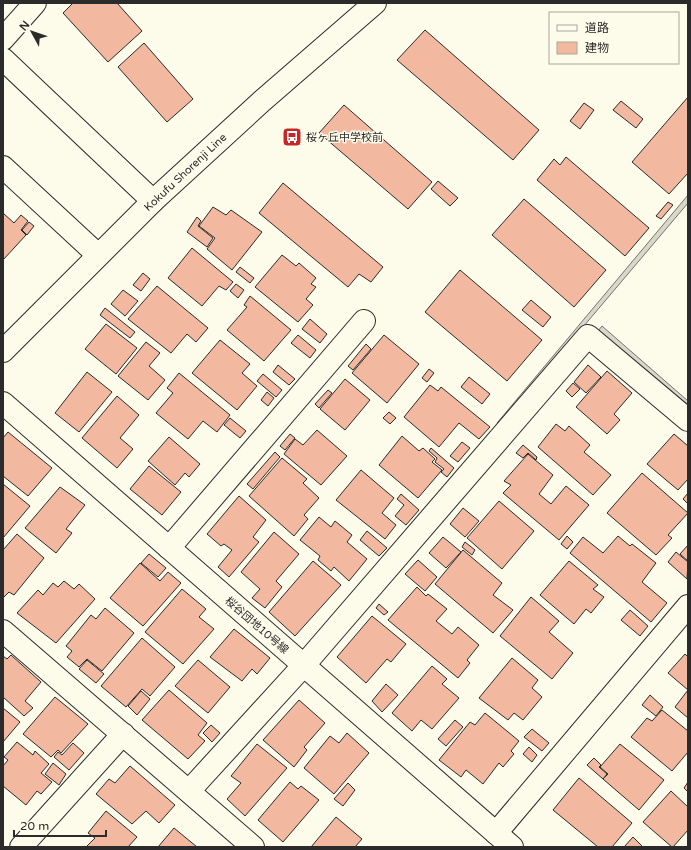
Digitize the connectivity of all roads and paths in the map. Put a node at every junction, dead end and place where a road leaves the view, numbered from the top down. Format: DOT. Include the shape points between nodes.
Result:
graph roads {
  1 [pos="35,3"];
  2 [pos="375,3"];
  3 [pos="3,39"];
  4 [pos="3,60"];
  5 [pos="3,167"];
  6 [pos="153,201"];
  7 [pos="98,255"];
  8 [pos="364,321"];
  9 [pos="3,351"];
  10 [pos="3,403"];
  11 [pos="688,420"];
  12 [pos="169,548"];
  13 [pos="688,606"];
  14 [pos="3,631"];
  15 [pos="304,665"];
  16 [pos="123,734"];
  17 [pos="189,791"];
  18 [pos="504,840"];
  19 [pos="22,847"];
  20 [pos="253,847"];
  1 -- 3 [label="street"];
  2 -- 6 [label="street, Kokufu Shorenji Line" via="262,101"];
  4 -- 6 [label="street"];
  5 -- 7 [label="street"];
  6 -- 7 [label="street, Kokufu Shorenji Line"];
  7 -- 9 [label="street, Kokufu Shorenji Line"];
  8 -- 12 [label="street"];
  10 -- 12 [label="street, 桜谷団地10号線"];
  11 -- 15 [label="street" via="588,336"];
  12 -- 15 [label="street, 桜谷団地10号線"];
  13 -- 18 [label="street"];
  14 -- 16 [label="street"];
  15 -- 17 [label="street"];
  15 -- 18 [label="street, 桜谷団地10号線"];
  16 -- 17 [label="street"];
  16 -- 19 [label="street"];
  17 -- 20 [label="street"];
}
